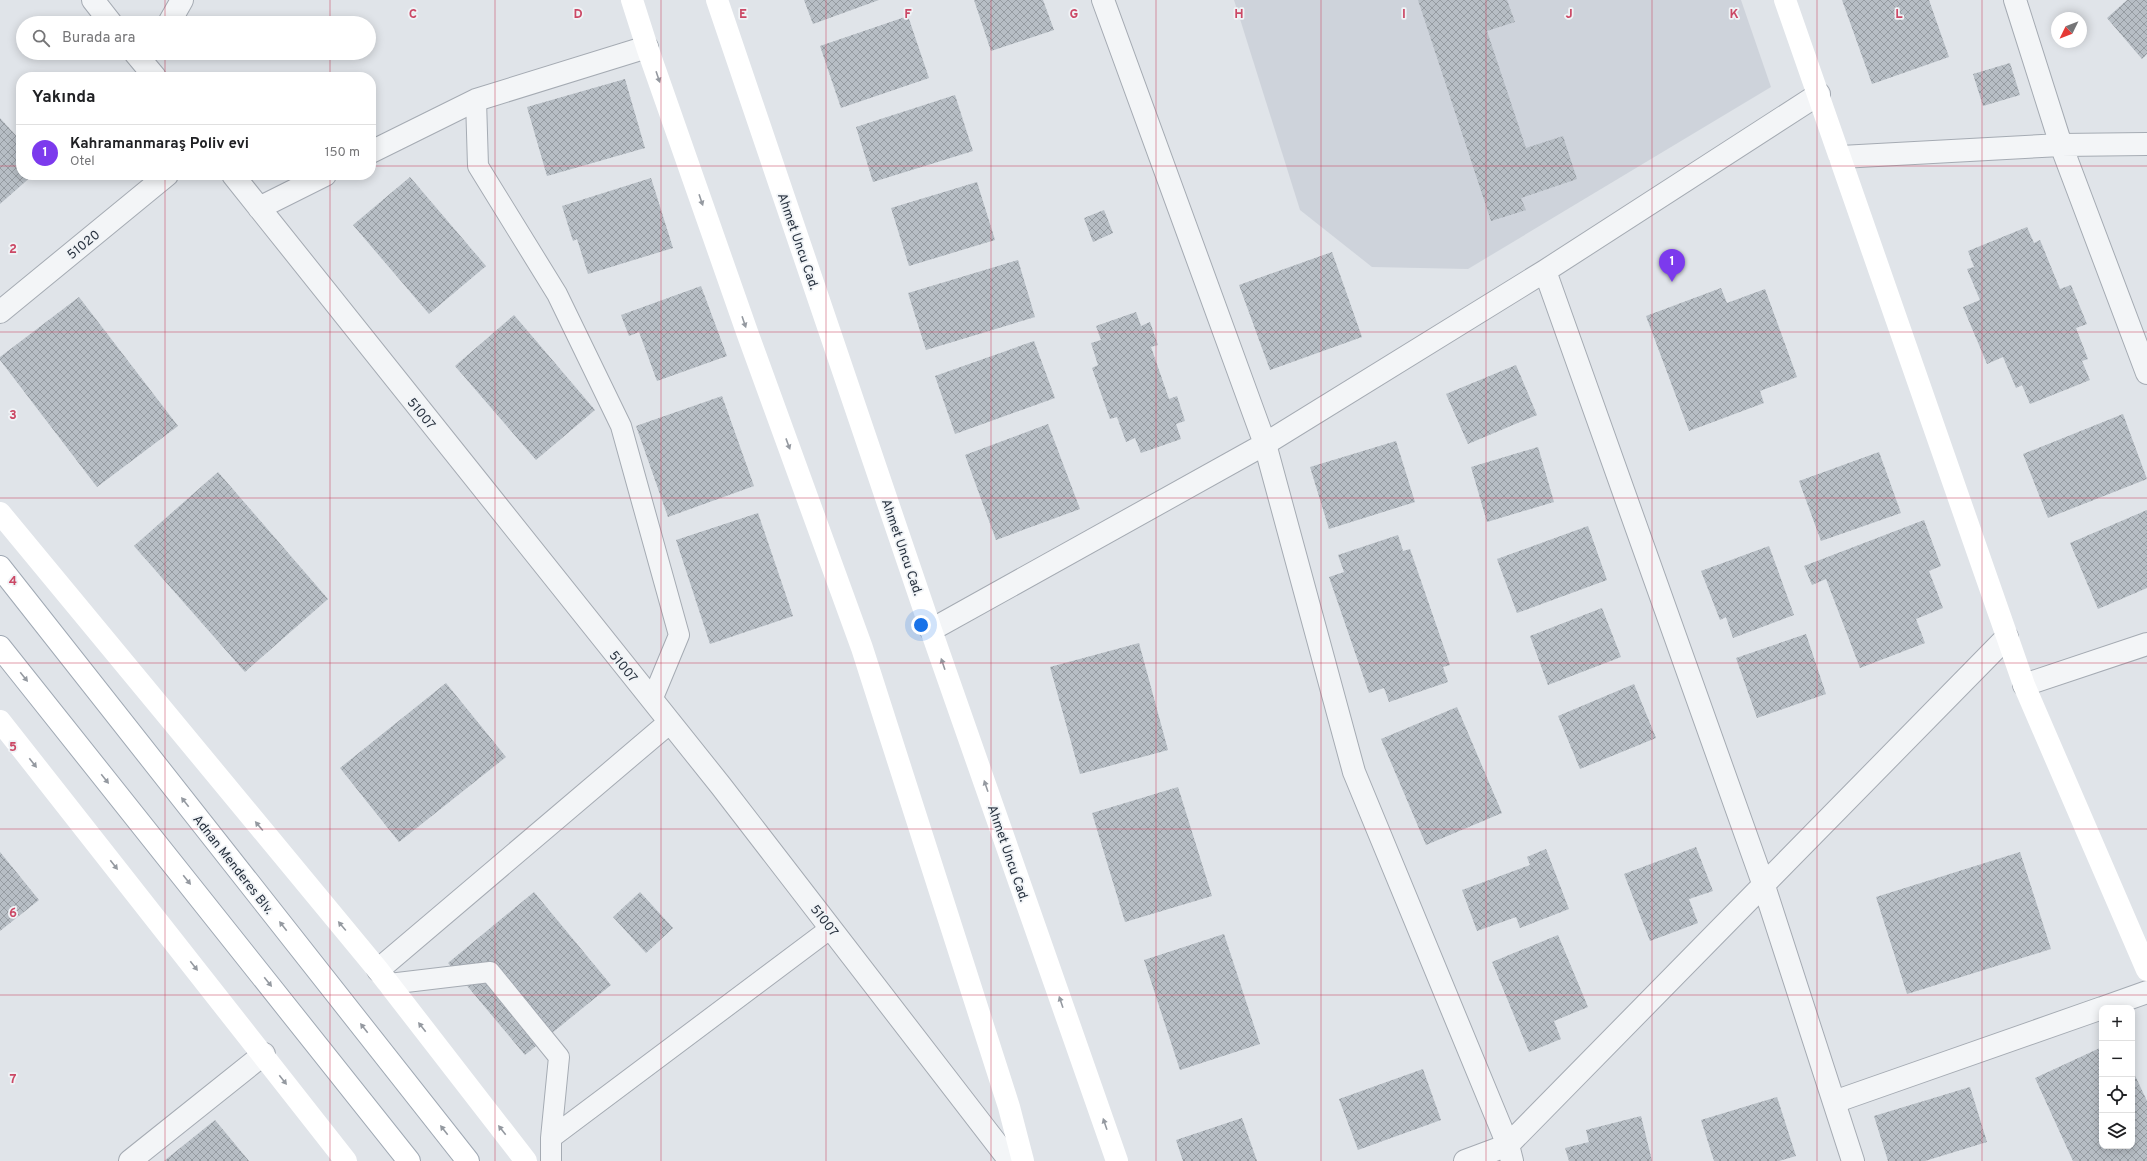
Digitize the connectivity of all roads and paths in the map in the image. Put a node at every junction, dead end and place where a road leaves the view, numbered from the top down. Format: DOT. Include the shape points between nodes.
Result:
graph roads {
  1 [pos="93,0"];
  2 [pos="182,0"];
  3 [pos="632,0"];
  4 [pos="717,0"];
  5 [pos="1103,0"];
  6 [pos="1785,0"];
  7 [pos="2015,0"];
  8 [pos="106,16"];
  9 [pos="173,16"];
  10 [pos="647,46"];
  11 [pos="1819,94"];
  12 [pos="476,100"];
  13 [pos="2147,144"];
  14 [pos="2061,145"];
  15 [pos="376,150"];
  16 [pos="1841,157"];
  17 [pos="161,180"];
  18 [pos="237,180"];
  19 [pos="315,180"];
  20 [pos="259,208"];
  21 [pos="1545,271"];
  22 [pos="0,312"];
  23 [pos="2147,373"];
  24 [pos="1265,444"];
  25 [pos="0,513"];
  26 [pos="0,567"];
  27 [pos="931,630"];
  28 [pos="2007,637"];
  29 [pos="2147,644"];
  30 [pos="0,647"];
  31 [pos="2024,685"];
  32 [pos="652,700"];
  33 [pos="0,721"];
  34 [pos="670,722"];
  35 [pos="1763,883"];
  36 [pos="831,928"];
  37 [pos="2147,970"];
  38 [pos="383,977"];
  39 [pos="2147,992"];
  40 [pos="2110,1005"];
  41 [pos="2099,1009"];
  42 [pos="264,1054"];
  43 [pos="1834,1102"];
  44 [pos="550,1138"];
  45 [pos="1510,1153"];
  46 [pos="130,1161"];
  47 [pos="346,1161"];
  48 [pos="409,1161"];
  49 [pos="468,1161"];
  50 [pos="526,1161"];
  51 [pos="551,1161"];
  52 [pos="1010,1161"];
  53 [pos="1023,1161"];
  54 [pos="1117,1161"];
  55 [pos="1465,1161"];
  56 [pos="1853,1161"];
  1 -- 8 [label="street"];
  2 -- 9 [label="street"];
  3 -- 10 [label="main road"];
  4 -- 27 [label="main road, Ahmet Uncu Cad."];
  5 -- 24 [label="street"];
  6 -- 11 [label="main road"];
  7 -- 14 [label="street"];
  10 -- 12 [label="street"];
  10 -- 53 [label="main road, one-way" via="744,324 862,648 1009,1107"];
  11 -- 16 [label="main road"];
  11 -- 21 [label="street"];
  12 -- 15 [label="street"];
  12 -- 32 [label="lane" via="478,166 557,294 621,426 679,636"];
  13 -- 14 [label="street"];
  14 -- 16 [label="street"];
  14 -- 23 [label="street"];
  16 -- 28 [label="main road"];
  17 -- 22 [label="street, 51020"];
  18 -- 20 [label="street, 51007"];
  19 -- 20 [label="street"];
  20 -- 32 [label="street, 51007"];
  21 -- 24 [label="street"];
  21 -- 35 [label="street"];
  24 -- 27 [label="street"];
  24 -- 45 [label="street" via="1354,772"];
  38 -- 25 [label="main road, one-way"];
  49 -- 26 [label="main road, Adnan Menderes Blv., one-way"];
  54 -- 27 [label="main road, Ahmet Uncu Cad., one-way"];
  28 -- 31 [label="main road"];
  28 -- 35 [label="street"];
  29 -- 31 [label="street"];
  30 -- 48 [label="main road, one-way"];
  31 -- 37 [label="main road"];
  32 -- 34 [label="street, 51007"];
  33 -- 42 [label="main road, one-way"];
  34 -- 36 [label="street, 51007"];
  34 -- 38 [label="street"];
  35 -- 43 [label="street"];
  35 -- 45 [label="street"];
  36 -- 44 [label="lane"];
  36 -- 52 [label="street, 51007"];
  38 -- 44 [label="lane" via="490,972 559,1057"];
  50 -- 38 [label="main road, one-way"];
  39 -- 40 [label="street"];
  41 -- 43 [label="street"];
  42 -- 46 [label="street"];
  42 -- 47 [label="main road, one-way"];
  43 -- 56 [label="street"];
  44 -- 51 [label="lane"];
  45 -- 55 [label="street"];
}
